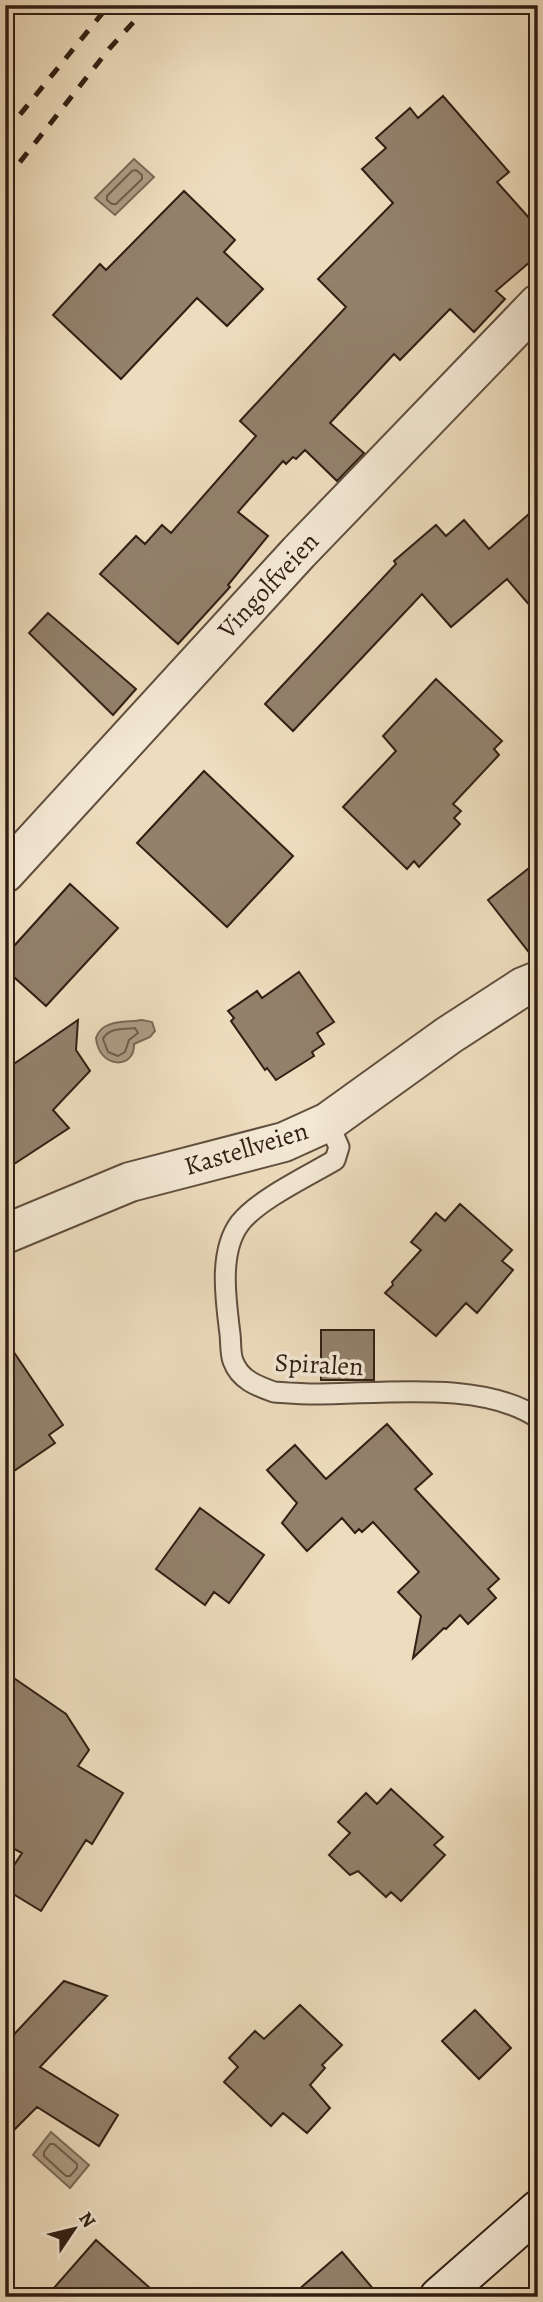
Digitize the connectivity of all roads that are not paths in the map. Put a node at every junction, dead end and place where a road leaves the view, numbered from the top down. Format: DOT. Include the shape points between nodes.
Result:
graph roads {
  1 [pos="538,304"];
  2 [pos="5,873"];
  3 [pos="538,981"];
  4 [pos="328,1122"];
  5 [pos="5,1234"];
  6 [pos="538,1418"];
  7 [pos="538,2210"];
  8 [pos="439,2297"];
  1 -- 2 [label="street, Vingolfveien" via="299,552"];
  3 -- 4 [label="street, Kastellveien" via="449,1035"];
  4 -- 5 [label="street, Kastellveien" via="284,1142 130,1182"];
  4 -- 6 [label="lane, Spiralen" via="339,1147 335,1160 259,1206 239,1224 231,1245 224,1279 233,1361 240,1373 250,1383 274,1392 486,1396 524,1408"];
  7 -- 8 [label="street"];
}
